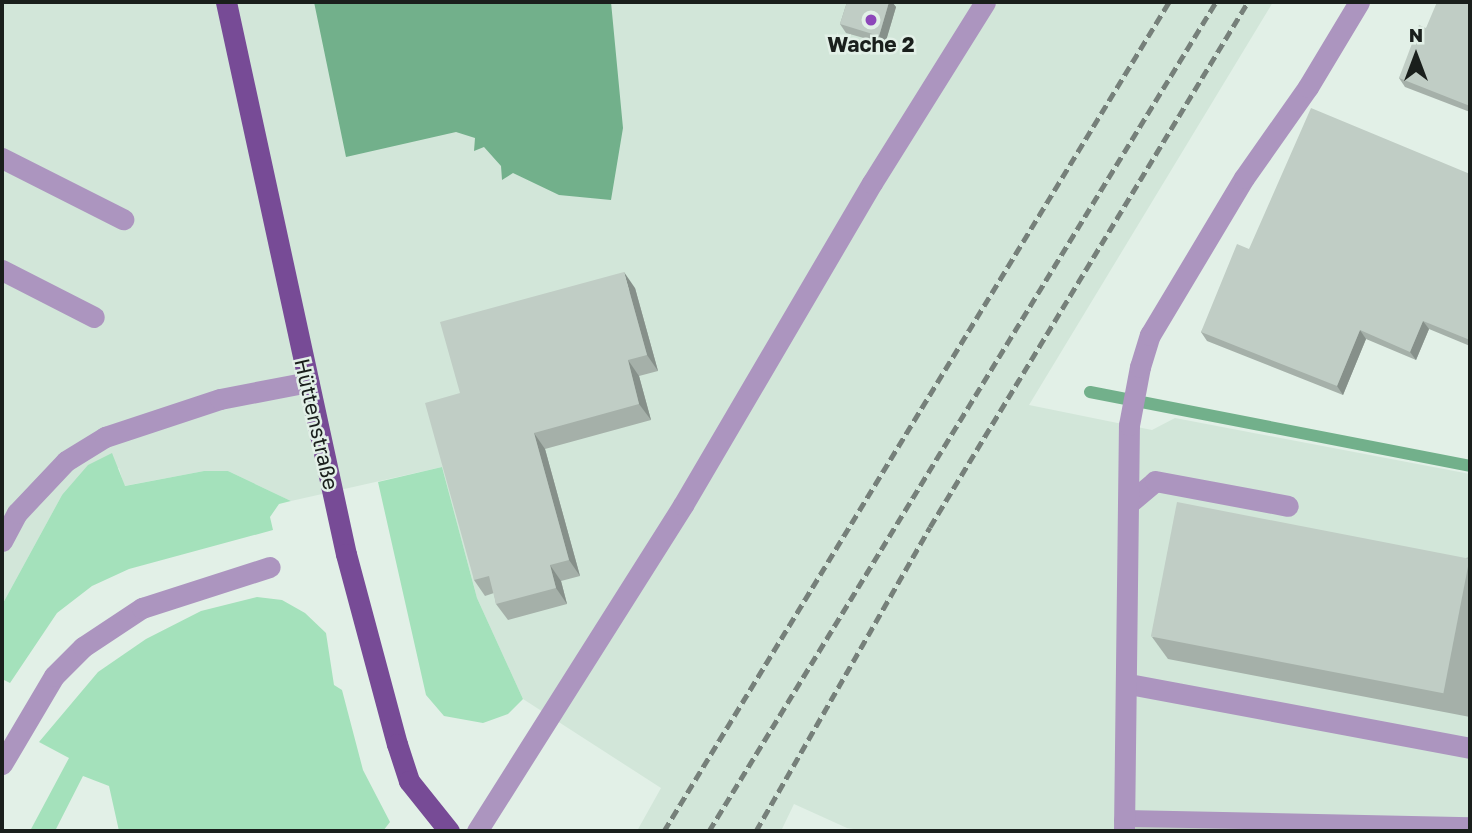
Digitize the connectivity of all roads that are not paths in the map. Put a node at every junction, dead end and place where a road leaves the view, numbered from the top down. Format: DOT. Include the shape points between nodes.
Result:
graph roads {
  1 [pos="226,2"];
  2 [pos="985,2"];
  3 [pos="1359,2"];
  4 [pos="2,158"];
  5 [pos="123,219"];
  6 [pos="2,270"];
  7 [pos="94,317"];
  8 [pos="308,382"];
  9 [pos="1128,504"];
  10 [pos="1288,506"];
  11 [pos="4,531"];
  12 [pos="270,567"];
  13 [pos="1129,684"];
  14 [pos="1470,748"];
  15 [pos="2,764"];
  16 [pos="1124,825"];
  17 [pos="1470,827"];
  18 [pos="449,831"];
  19 [pos="477,831"];
  1 -- 8 [label="main road, Hüttenstraße"];
  2 -- 19 [label="lane" via="872,183 683,505"];
  3 -- 9 [label="lane" via="1150,335 1129,425"];
  4 -- 5 [label="lane"];
  6 -- 7 [label="lane"];
  8 -- 11 [label="lane" via="220,399 105,438 66,461"];
  8 -- 18 [label="main road, Hüttenstraße" via="346,554 397,744 410,781"];
  9 -- 10 [label="lane" via="1155,481"];
  9 -- 13 [label="lane"];
  12 -- 15 [label="lane" via="142,608 83,647 54,676"];
  13 -- 14 [label="lane"];
  13 -- 16 [label="lane"];
  16 -- 17 [label="lane"];
}
